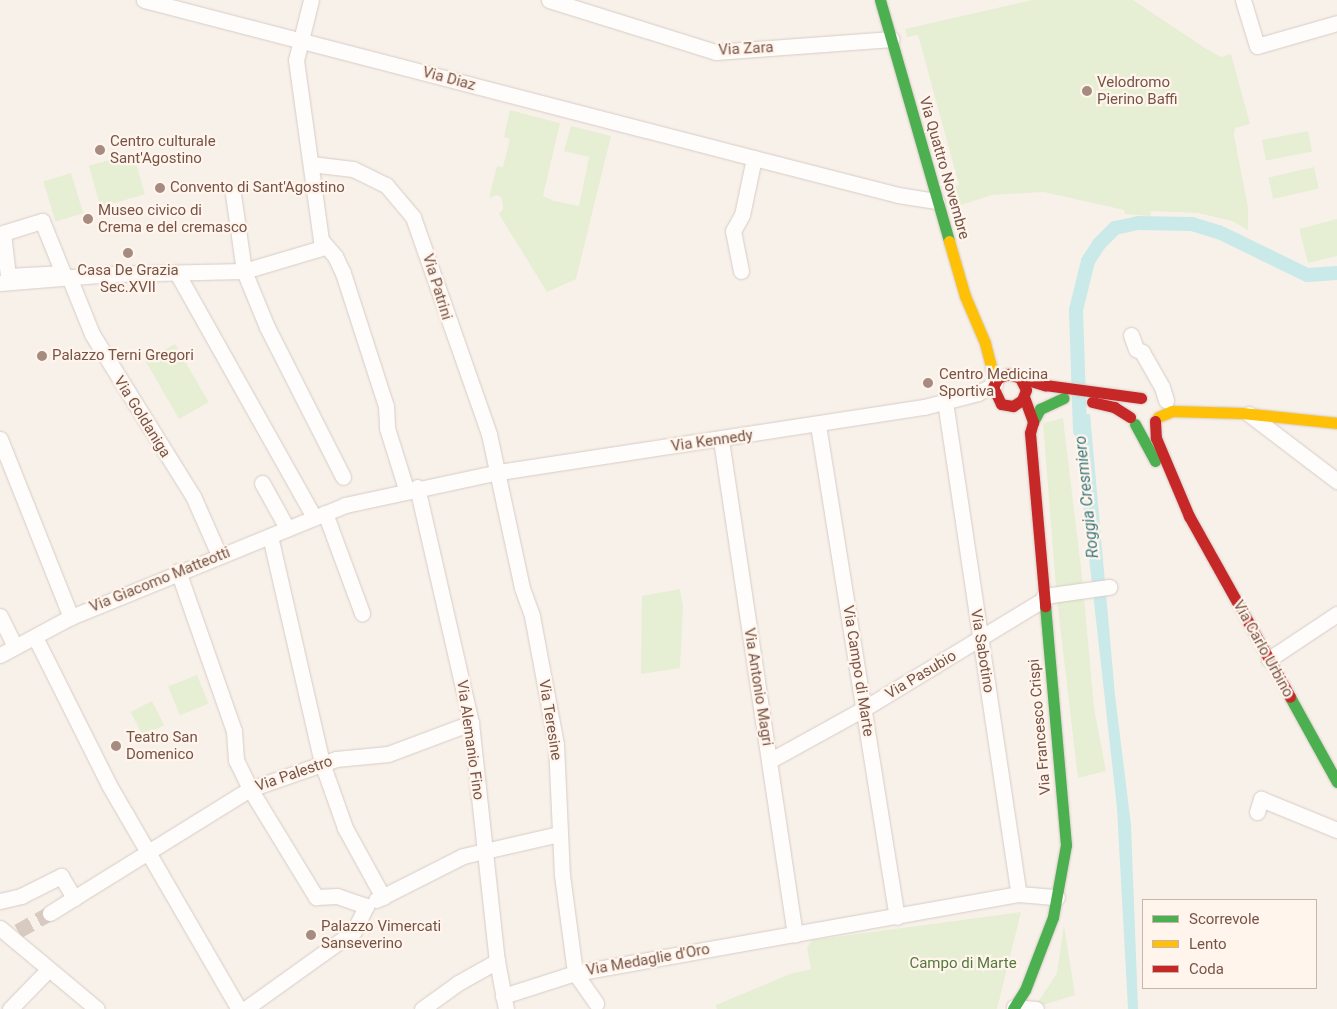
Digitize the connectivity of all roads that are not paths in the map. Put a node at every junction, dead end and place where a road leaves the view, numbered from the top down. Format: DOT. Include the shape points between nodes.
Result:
graph roads {
  1 [pos="144,0"];
  2 [pos="311,0"];
  3 [pos="549,0"];
  4 [pos="880,0"];
  5 [pos="1243,0"];
  6 [pos="1337,22"];
  7 [pos="892,39"];
  8 [pos="298,40"];
  9 [pos="754,158"];
  10 [pos="311,164"];
  11 [pos="233,194"];
  12 [pos="937,201"];
  13 [pos="325,247"];
  14 [pos="244,271"];
  15 [pos="742,271"];
  16 [pos="177,273"];
  17 [pos="66,275"];
  18 [pos="0,283"];
  19 [pos="1131,335"];
  20 [pos="985,343"];
  21 [pos="1017,376"];
  22 [pos="995,383"];
  23 [pos="1063,393"];
  24 [pos="1024,396"];
  25 [pos="1094,397"];
  26 [pos="1145,399"];
  27 [pos="1166,400"];
  28 [pos="1003,404"];
  29 [pos="924,407"];
  30 [pos="946,408"];
  31 [pos="1245,413"];
  32 [pos="1156,419"];
  33 [pos="1133,421"];
  34 [pos="1337,423"];
  35 [pos="818,424"];
  36 [pos="1032,427"];
  37 [pos="0,439"];
  38 [pos="721,440"];
  39 [pos="499,472"];
  40 [pos="343,477"];
  41 [pos="1337,481"];
  42 [pos="262,483"];
  43 [pos="412,488"];
  44 [pos="319,515"];
  45 [pos="1189,516"];
  46 [pos="287,528"];
  47 [pos="270,536"];
  48 [pos="220,555"];
  49 [pos="178,571"];
  50 [pos="1109,587"];
  51 [pos="1044,598"];
  52 [pos="362,613"];
  53 [pos="1337,614"];
  54 [pos="0,616"];
  55 [pos="71,617"];
  56 [pos="35,637"];
  57 [pos="980,640"];
  58 [pos="14,647"];
  59 [pos="0,656"];
  60 [pos="1269,659"];
  61 [pos="865,708"];
  62 [pos="471,723"];
  63 [pos="769,761"];
  64 [pos="322,763"];
  65 [pos="1337,782"];
  66 [pos="250,789"];
  67 [pos="1257,812"];
  68 [pos="1337,830"];
  69 [pos="559,834"];
  70 [pos="484,850"];
  71 [pos="149,854"];
  72 [pos="1019,894"];
  73 [pos="383,897"];
  74 [pos="1057,897"];
  75 [pos="74,898"];
  76 [pos="0,900"];
  77 [pos="366,906"];
  78 [pos="50,912"];
  79 [pos="897,918"];
  80 [pos="9,933"];
  81 [pos="795,934"];
  82 [pos="497,961"];
  83 [pos="47,971"];
  84 [pos="575,973"];
  85 [pos="505,1003"];
  86 [pos="596,1003"];
  87 [pos="1014,1008"];
  88 [pos="10,1009"];
  89 [pos="97,1009"];
  90 [pos="239,1009"];
  91 [pos="245,1009"];
  92 [pos="422,1009"];
  93 [pos="1036,1009"];
  1 -- 8 [label="street, Via Diaz"];
  2 -- 8 [label="street"];
  3 -- 7 [label="street, Via Zara" via="716,52"];
  4 -- 7 [label="street, Via Quattro Novembre"];
  5 -- 6 [label="street" via="1257,46"];
  7 -- 12 [label="street, Via Quattro Novembre"];
  8 -- 9 [label="street, Via Diaz"];
  8 -- 10 [label="street" via="296,60"];
  9 -- 12 [label="street, Via Diaz"];
  9 -- 15 [label="street" via="742,215 733,231"];
  10 -- 13 [label="street"];
  10 -- 39 [label="street, Via Patrini" via="353,169 386,185 413,217"];
  11 -- 14 [label="street"];
  12 -- 20 [label="street, Via Quattro Novembre" via="965,296"];
  13 -- 14 [label="street"];
  13 -- 43 [label="street, Via Alemanio Fino" via="335,256 343,273 386,406 387,428"];
  14 -- 16 [label="street"];
  14 -- 40 [label="street" via="270,335"];
  16 -- 17 [label="street"];
  16 -- 44 [label="street"];
  17 -- 17 [label="street, Via Goldaniga" via="8,276 3,233 42,220"];
  17 -- 18 [label="street"];
  17 -- 48 [label="street, Via Goldaniga" via="92,334 193,496"];
  19 -- 27 [label="street" via="1136,349 1142,352 1162,387"];
  20 -- 21 [label="street, Via Quattro Novembre"];
  20 -- 22 [label="street, Via Quattro Novembre"];
  21 -- 22 [label="street" via="1003,375"];
  21 -- 23 [label="street"];
  21 -- 24 [label="street" via="1024,384"];
  22 -- 28 [label="street" via="993,392"];
  22 -- 29 [label="street, Via Kennedy" via="978,393"];
  23 -- 24 [label="street"];
  23 -- 25 [label="street"];
  23 -- 36 [label="street" via="1040,409"];
  24 -- 28 [label="street" via="1018,404"];
  24 -- 36 [label="street, Via Francesco Crispi"];
  25 -- 26 [label="street"];
  25 -- 33 [label="street"];
  26 -- 27 [label="street"];
  26 -- 32 [label="street" via="1157,406"];
  26 -- 33 [label="street" via="1130,408"];
  27 -- 31 [label="street" via="1207,404"];
  28 -- 30 [label="street, Via Kennedy"];
  28 -- 36 [label="street"];
  29 -- 30 [label="street, Via Kennedy"];
  29 -- 35 [label="street, Via Kennedy"];
  30 -- 57 [label="street, Via Sabotino"];
  31 -- 32 [label="street" via="1172,411"];
  31 -- 34 [label="street"];
  31 -- 41 [label="street"];
  32 -- 33 [label="street" via="1145,427"];
  32 -- 45 [label="street, Via Carlo Urbino" via="1156,438"];
  33 -- 45 [label="street, Via Carlo Urbino"];
  35 -- 38 [label="street, Via Kennedy"];
  35 -- 61 [label="street, Via Campo di Marte"];
  36 -- 51 [label="street, Via Francesco Crispi"];
  37 -- 55 [label="street"];
  38 -- 39 [label="street, Via Kennedy"];
  38 -- 63 [label="street, Via Antonio Magri"];
  39 -- 43 [label="street, Via Kennedy"];
  39 -- 69 [label="street, Via Teresine" via="522,588 532,616 556,744"];
  42 -- 46 [label="street"];
  43 -- 44 [label="street, Via Giacomo Matteotti" via="345,504"];
  43 -- 62 [label="street, Via Alemanio Fino"];
  44 -- 46 [label="street, Via Giacomo Matteotti"];
  44 -- 52 [label="street"];
  45 -- 60 [label="street, Via Carlo Urbino"];
  46 -- 47 [label="street, Via Giacomo Matteotti"];
  47 -- 48 [label="street, Via Giacomo Matteotti"];
  47 -- 64 [label="street"];
  48 -- 49 [label="street, Via Giacomo Matteotti"];
  49 -- 55 [label="street, Via Giacomo Matteotti"];
  49 -- 66 [label="street" via="234,731 236,760"];
  50 -- 51 [label="street"];
  51 -- 57 [label="street, Via Pasubio"];
  51 -- 74 [label="street, Via Francesco Crispi" via="1066,844"];
  53 -- 60 [label="street"];
  54 -- 58 [label="street"];
  55 -- 56 [label="street, Via Giacomo Matteotti"];
  56 -- 58 [label="street, Via Giacomo Matteotti"];
  56 -- 71 [label="street" via="93,756"];
  57 -- 61 [label="street, Via Pasubio"];
  57 -- 72 [label="street, Via Sabotino"];
  58 -- 59 [label="street, Via Giacomo Matteotti"];
  60 -- 65 [label="street, Via Carlo Urbino"];
  61 -- 63 [label="street, Via Pasubio"];
  61 -- 79 [label="street, Via Campo di Marte"];
  62 -- 64 [label="street, Via Palestro" via="388,754"];
  62 -- 70 [label="street, Via Alemanio Fino"];
  63 -- 81 [label="street, Via Antonio Magri"];
  64 -- 66 [label="street, Via Palestro"];
  64 -- 73 [label="street" via="346,828"];
  66 -- 71 [label="street, Via Palestro"];
  66 -- 77 [label="street" via="316,897 337,896"];
  67 -- 68 [label="street" via="1261,799"];
  69 -- 70 [label="street"];
  69 -- 84 [label="street, Via Teresine"];
  70 -- 73 [label="street" via="463,856"];
  70 -- 82 [label="street, Via Alemanio Fino"];
  71 -- 75 [label="street, Via Palestro"];
  71 -- 90 [label="street"];
  72 -- 74 [label="street, Via Medaglie d'Oro"];
  72 -- 79 [label="street, Via Medaglie d'Oro"];
  73 -- 77 [label="street"];
  74 -- 87 [label="street, Via Francesco Crispi" via="1025,990"];
  75 -- 76 [label="street" via="61,876 21,896"];
  75 -- 78 [label="street, Via Palestro"];
  77 -- 91 [label="street" via="354,931"];
  79 -- 81 [label="street, Via Medaglie d'Oro"];
  80 -- 83 [label="street"];
  81 -- 84 [label="street, Via Medaglie d'Oro"];
  82 -- 85 [label="street, Via Alemanio Fino"];
  82 -- 92 [label="street" via="458,982"];
  83 -- 88 [label="street"];
  83 -- 89 [label="street"];
  84 -- 85 [label="street, Via Medaglie d'Oro"];
  84 -- 86 [label="street"];
  87 -- 93 [label="street"];
}
